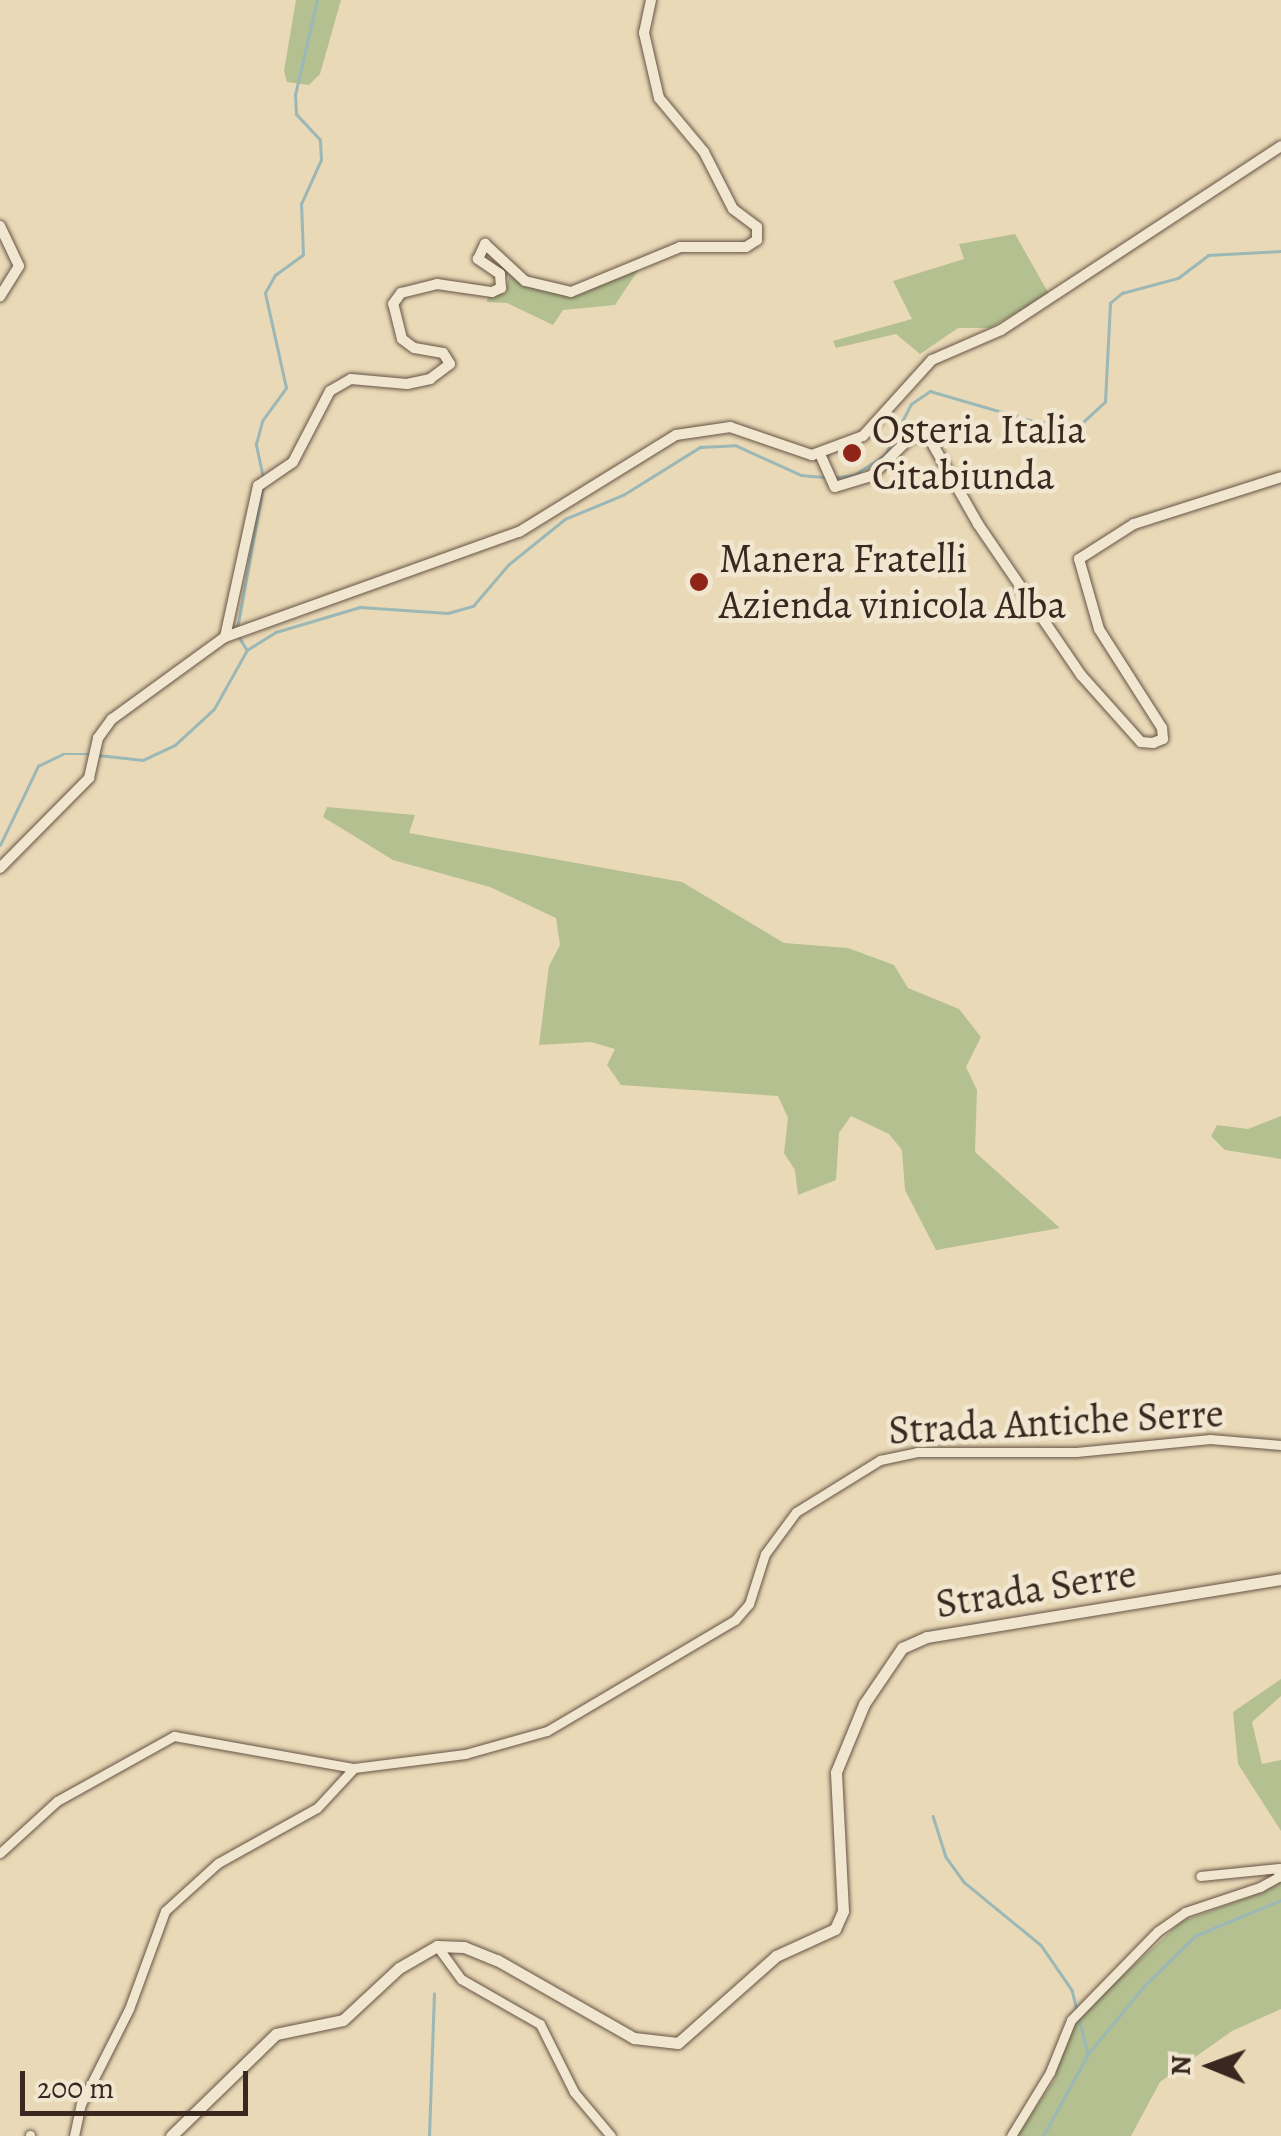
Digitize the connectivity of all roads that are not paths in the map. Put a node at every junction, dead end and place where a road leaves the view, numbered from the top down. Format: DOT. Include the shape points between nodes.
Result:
graph roads {
  1 [pos="651,0"];
  2 [pos="1281,146"];
  3 [pos="0,226"];
  4 [pos="0,297"];
  5 [pos="820,454"];
  6 [pos="1281,477"];
  7 [pos="234,634"];
  8 [pos="0,868"];
  9 [pos="1281,1445"];
  10 [pos="1281,1579"];
  11 [pos="354,1768"];
  12 [pos="0,1852"];
  13 [pos="1200,1876"];
  14 [pos="437,1946"];
  15 [pos="74,2136"];
  16 [pos="171,2136"];
  17 [pos="611,2136"];
  18 [pos="1012,2136"];
  1 -- 7 [label="street" via="644,33 659,98 704,152 733,209 757,228 758,240 746,247 680,247 571,292 525,281 494,246 481,246 478,259 500,274 501,288 436,284 401,294 394,304 402,339 443,352 450,364 446,372 407,384 351,378 337,384 294,462 264,483"];
  2 -- 5 [label="street" via="1001,330 932,360 876,428"];
  3 -- 4 [label="street" via="19,266"];
  5 -- 6 [label="street" via="835,487 871,476 911,436 928,436 978,524 1081,675 1141,742 1153,743 1162,739 1162,728 1099,629 1079,559 1134,524"];
  5 -- 7 [label="street" via="789,452 730,427 688,432 519,532"];
  7 -- 8 [label="street" via="102,730 94,765 77,793"];
  9 -- 11 [label="street, Strada Antiche Serre" via="1210,1438 1076,1452 917,1452 880,1460 796,1512 765,1554 750,1604 735,1620 560,1725 466,1754"];
  10 -- 14 [label="main road, Strada Serre" via="927,1637 902,1648 871,1691 836,1772 843,1911 835,1929 776,1956 678,2043 634,2038 497,1960 464,1947"];
  11 -- 12 [label="street, Strada Antiche Serre" via="174,1736 56,1801"];
  11 -- 15 [label="street" via="317,1808 218,1863 165,1912 81,2104"];
  13 -- 18 [label="street" via="1279,1868 1278,1878 1260,1887 1172,1921 1078,2013"];
  14 -- 16 [label="main road" via="399,1968 366,2006 343,2020 276,2034"];
  14 -- 17 [label="street" via="462,1979 540,2024 574,2092"];
}
